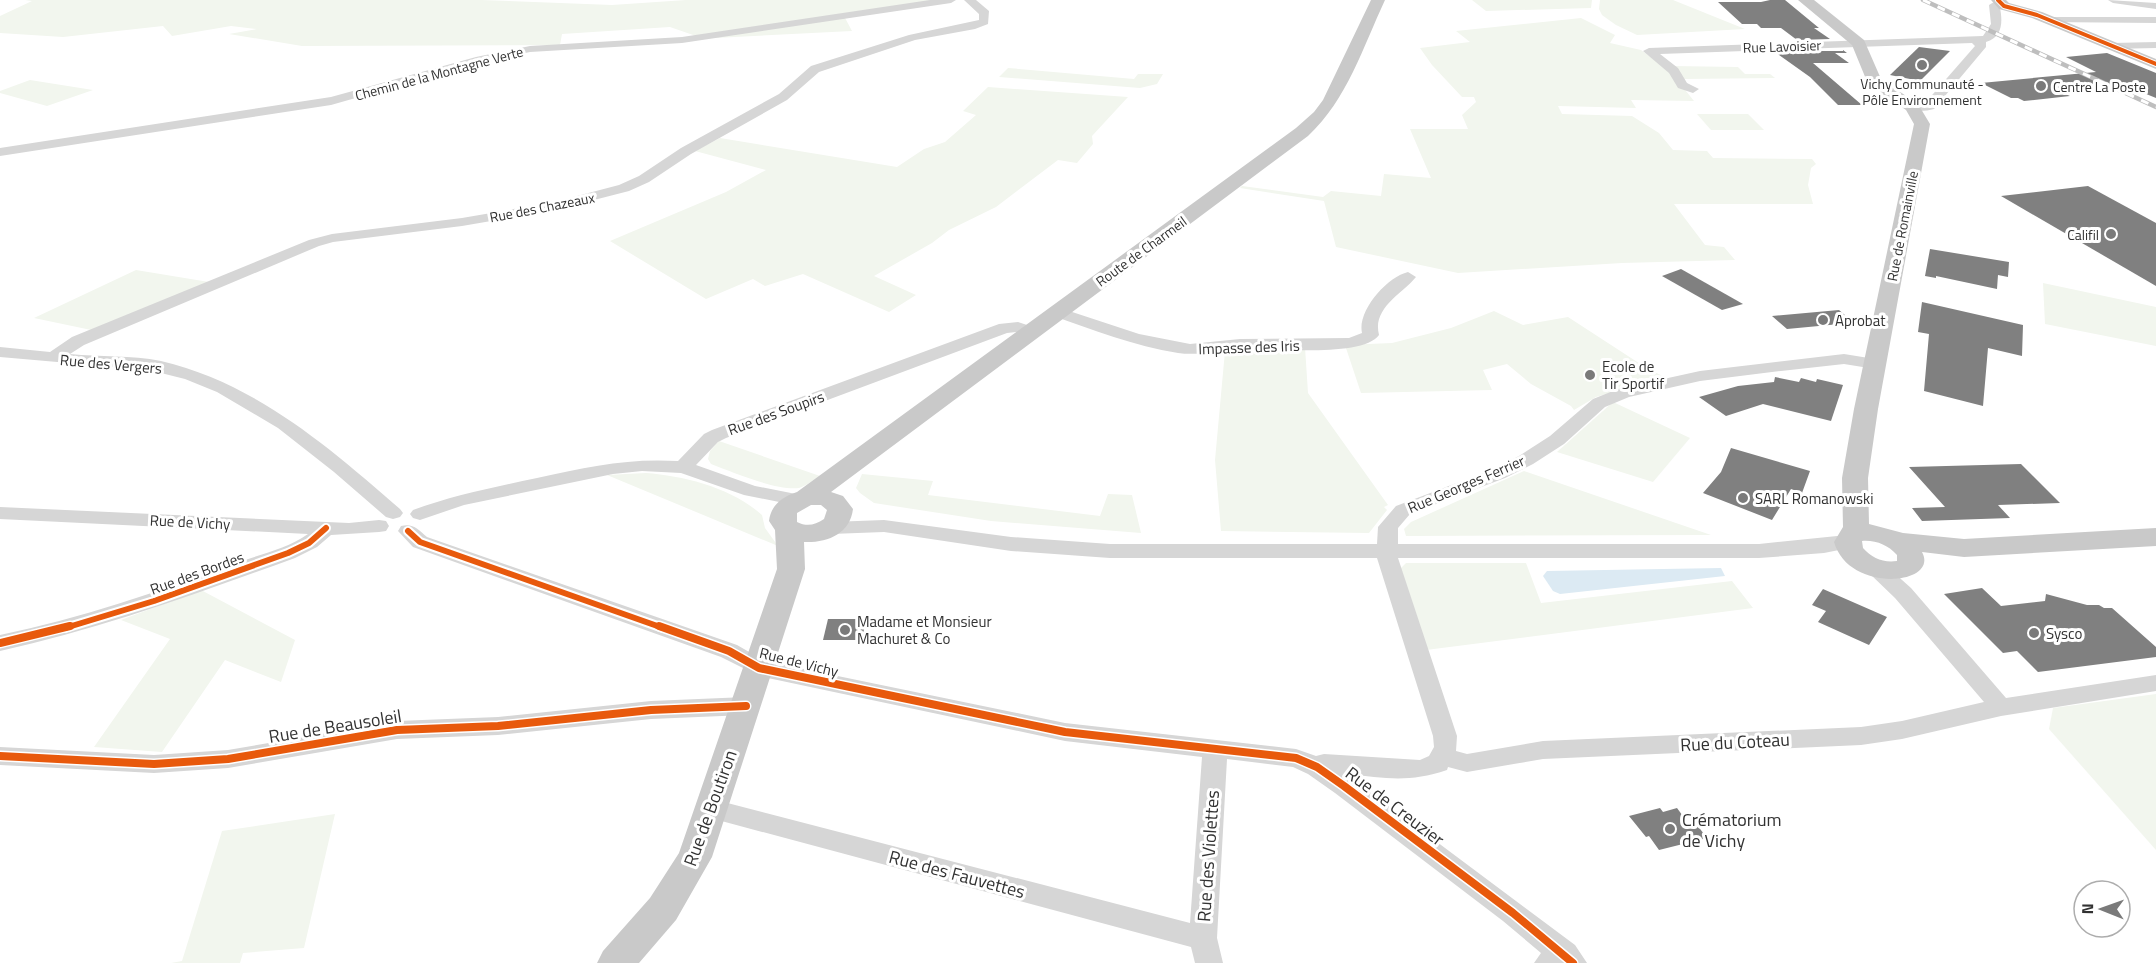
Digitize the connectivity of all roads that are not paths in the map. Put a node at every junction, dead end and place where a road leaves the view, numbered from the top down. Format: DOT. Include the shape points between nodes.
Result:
graph roads {
  1 [pos="951,0"];
  2 [pos="969,0"];
  3 [pos="1378,0"];
  4 [pos="1805,0"];
  5 [pos="2113,0"];
  6 [pos="2005,5"];
  7 [pos="2156,6"];
  8 [pos="2044,18"];
  9 [pos="2156,20"];
  10 [pos="1975,40"];
  11 [pos="1859,43"];
  12 [pos="2156,45"];
  13 [pos="2112,46"];
  14 [pos="2156,64"];
  15 [pos="1693,89"];
  16 [pos="1912,107"];
  17 [pos="0,152"];
  18 [pos="1408,277"];
  19 [pos="1057,312"];
  20 [pos="1030,332"];
  21 [pos="0,352"];
  22 [pos="53,358"];
  23 [pos="1875,364"];
  24 [pos="855,461"];
  25 [pos="683,467"];
  26 [pos="1857,499"];
  27 [pos="794,511"];
  28 [pos="0,513"];
  29 [pos="832,517"];
  30 [pos="386,519"];
  31 [pos="414,522"];
  32 [pos="326,528"];
  33 [pos="2156,537"];
  34 [pos="1386,550"];
  35 [pos="1859,551"];
  36 [pos="1900,560"];
  37 [pos="790,569"];
  38 [pos="0,643"];
  39 [pos="759,668"];
  40 [pos="2156,683"];
  41 [pos="746,706"];
  42 [pos="2001,707"];
  43 [pos="1168,742"];
  44 [pos="1215,747"];
  45 [pos="0,756"];
  46 [pos="1443,756"];
  47 [pos="1317,767"];
  48 [pos="712,809"];
  49 [pos="1206,950"];
  50 [pos="1562,960"];
  51 [pos="616,963"];
  1 -- 17 [label="street, Chemin de la Montagne Verte" via="682,40 514,51 331,101"];
  2 -- 22 [label="street, Rue des Chazeaux" via="985,12 984,22 913,37 815,69 783,97 624,188 555,206 314,243 78,341"];
  3 -- 19 [label="main road, Route de Charmeil" via="1331,101 1320,116"];
  4 -- 11 [label="main road"];
  5 -- 7 [label="street"];
  6 -- 8 [label="main road"];
  6 -- 10 [label="street" via="1994,33"];
  8 -- 9 [label="street"];
  8 -- 13 [label="main road"];
  10 -- 11 [label="street, Rue Lavoisier"];
  10 -- 16 [label="street" via="1982,45 1930,106"];
  11 -- 15 [label="street, Rue Lavoisier" via="1649,51 1674,71 1682,85"];
  11 -- 16 [label="main road" via="1874,81"];
  12 -- 13 [label="street"];
  13 -- 14 [label="main road"];
  16 -- 23 [label="main road, Rue de Romainville" via="1922,124"];
  18 -- 19 [label="street, Impasse des Iris" via="1397,282 1372,316 1371,335 1362,341 1192,349 1154,343"];
  19 -- 20 [label="main road, Route de Charmeil"];
  20 -- 24 [label="main road, Route de Charmeil"];
  20 -- 25 [label="street, Rue des Soupirs" via="1018,327 1005,328 719,434"];
  21 -- 22 [label="street, Rue des Vergers"];
  22 -- 30 [label="street, Rue des Vergers" via="159,366 233,393 287,426"];
  23 -- 26 [label="main road, Rue de Romainville" via="1855,478"];
  23 -- 34 [label="street, Rue Georges Ferrier" via="1836,360 1723,373 1609,398 1526,460 1403,510 1388,527"];
  24 -- 27 [label="main road, Route de Charmeil"];
  24 -- 29 [label="main road, Route de Charmeil" via="839,486"];
  25 -- 27 [label="street"];
  25 -- 31 [label="street" via="613,468 459,500"];
  26 -- 35 [label="main road, Rue de Romainville" via="1854,511"];
  26 -- 36 [label="main road"];
  27 -- 29 [label="main road" via="821,498"];
  27 -- 29 [label="main road" via="801,534"];
  27 -- 37 [label="main road, Route de Charmeil"];
  28 -- 32 [label="street, Rue de Vichy"];
  29 -- 34 [label="street" via="1011,544 1110,551"];
  29 -- 37 [label="main road, Route de Charmeil"];
  30 -- 31 [label="street" via="380,530 391,534"];
  30 -- 32 [label="street, Rue de Vichy" via="348,529"];
  31 -- 39 [label="street, Rue de Vichy" via="420,542 729,651"];
  32 -- 38 [label="street, Rue des Bordes" via="301,547 135,608 71,628"];
  33 -- 36 [label="main road" via="1964,548"];
  34 -- 35 [label="street" via="1755,551 1831,556"];
  34 -- 46 [label="street, Rue Georges Ferrier" via="1390,573 1445,736"];
  35 -- 36 [label="main road" via="1893,570"];
  35 -- 36 [label="main road" via="1865,532"];
  36 -- 42 [label="street"];
  37 -- 39 [label="main road, Route de Charmeil"];
  39 -- 41 [label="main road, Rue de Boutiron"];
  39 -- 43 [label="street, Rue de Vichy" via="1065,732"];
  40 -- 42 [label="street, Rue du Coteau"];
  41 -- 45 [label="street, Rue de Beausoleil" via="397,730 228,759 165,763"];
  41 -- 48 [label="main road, Rue de Boutiron"];
  42 -- 46 [label="street, Rue du Coteau" via="1861,736 1543,750 1467,763"];
  43 -- 44 [label="street, Rue de Creuzier"];
  44 -- 47 [label="street, Rue de Creuzier" via="1296,758"];
  44 -- 49 [label="street, Rue des Violettes"];
  46 -- 47 [label="street" via="1431,766 1413,769 1324,763"];
  47 -- 50 [label="street, Rue de Creuzier"];
  48 -- 49 [label="street, Rue des Fauvettes"];
  48 -- 51 [label="main road, Rue de Boutiron" via="695,858 663,909"];
}
